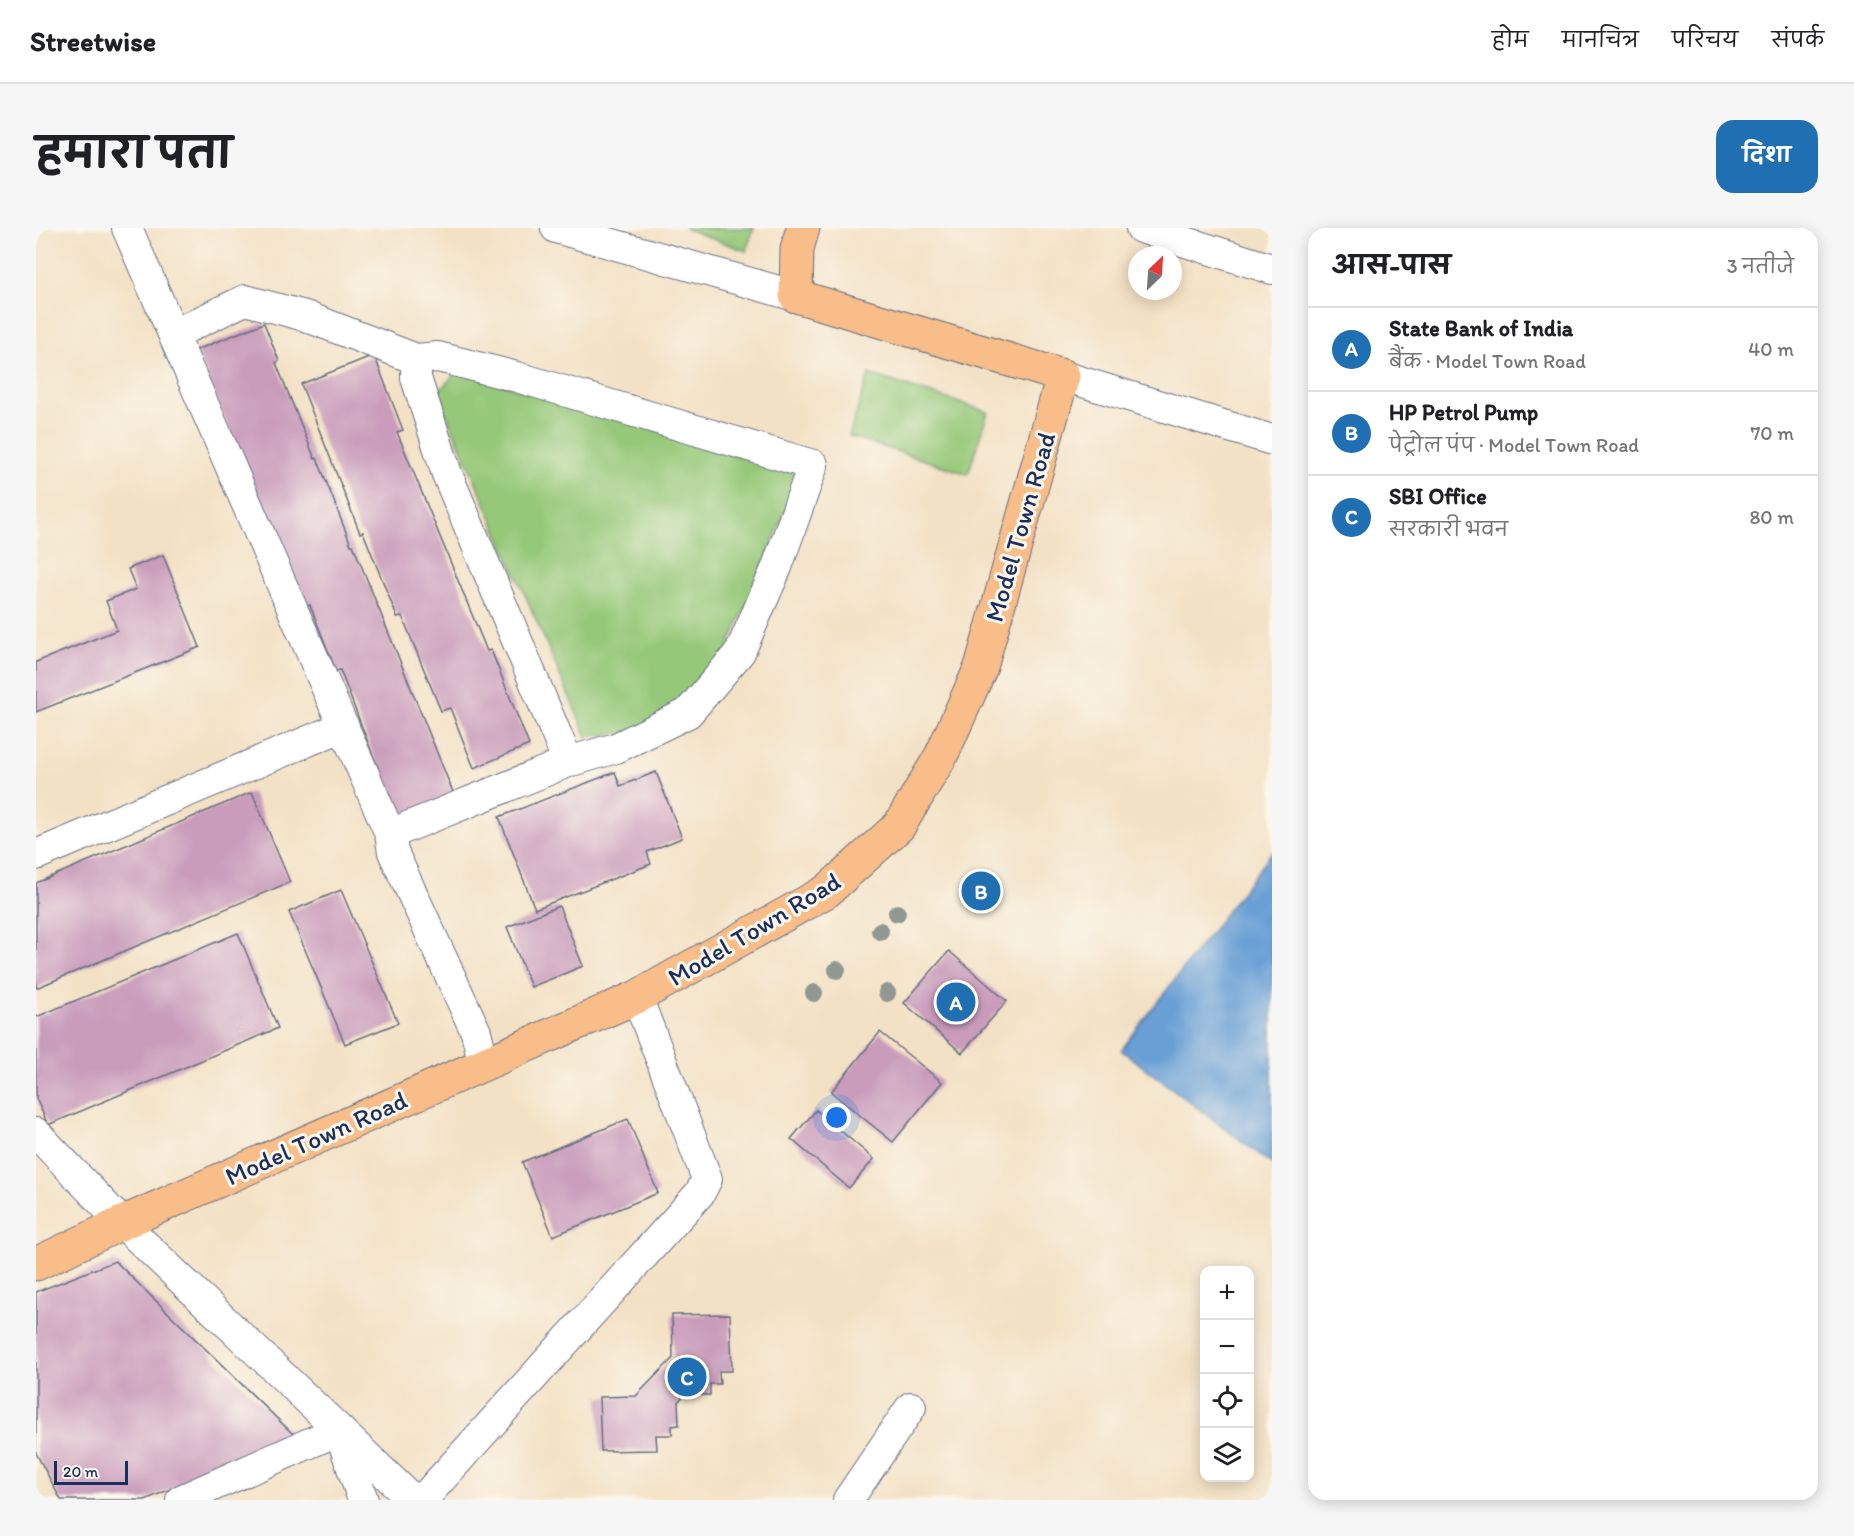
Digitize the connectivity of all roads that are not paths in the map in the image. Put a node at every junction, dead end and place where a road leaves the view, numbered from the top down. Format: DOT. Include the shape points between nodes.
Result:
graph roads {
  1 [pos="127,228"];
  2 [pos="559,228"];
  3 [pos="802,228"];
  4 [pos="1141,228"];
  5 [pos="1272,269"];
  6 [pos="796,296"];
  7 [pos="174,334"];
  8 [pos="416,359"];
  9 [pos="1064,376"];
  10 [pos="1272,440"];
  11 [pos="344,726"];
  12 [pos="568,762"];
  13 [pos="390,834"];
  14 [pos="36,855"];
  15 [pos="638,997"];
  16 [pos="484,1065"];
  17 [pos="36,1133"];
  18 [pos="122,1223"];
  19 [pos="36,1264"];
  20 [pos="911,1407"];
  21 [pos="339,1430"];
  22 [pos="181,1500"];
  23 [pos="363,1500"];
  24 [pos="413,1500"];
  25 [pos="422,1500"];
  26 [pos="848,1500"];
  1 -- 7 [label="street"];
  2 -- 6 [label="street"];
  3 -- 6 [label="main road" via="797,249"];
  4 -- 5 [label="street"];
  6 -- 9 [label="main road"];
  7 -- 8 [label="street" via="245,300 305,316"];
  7 -- 11 [label="street"];
  8 -- 12 [label="street" via="416,378 447,474"];
  8 -- 12 [label="street" via="438,357 517,377 813,465 777,567 740,652 688,713 616,748"];
  9 -- 10 [label="street"];
  9 -- 15 [label="main road, Model Town Road" via="981,667 941,756 899,826 827,891"];
  11 -- 13 [label="street"];
  11 -- 14 [label="street"];
  12 -- 13 [label="street"];
  13 -- 16 [label="street" via="393,852 476,1032"];
  15 -- 16 [label="main road, Model Town Road"];
  15 -- 25 [label="street" via="707,1179 700,1193"];
  16 -- 18 [label="main road, Model Town Road"];
  17 -- 18 [label="street"];
  18 -- 19 [label="main road, Model Town Road"];
  18 -- 21 [label="street"];
  20 -- 26 [label="street"];
  21 -- 22 [label="street"];
  21 -- 23 [label="street"];
  21 -- 24 [label="street"];
}
